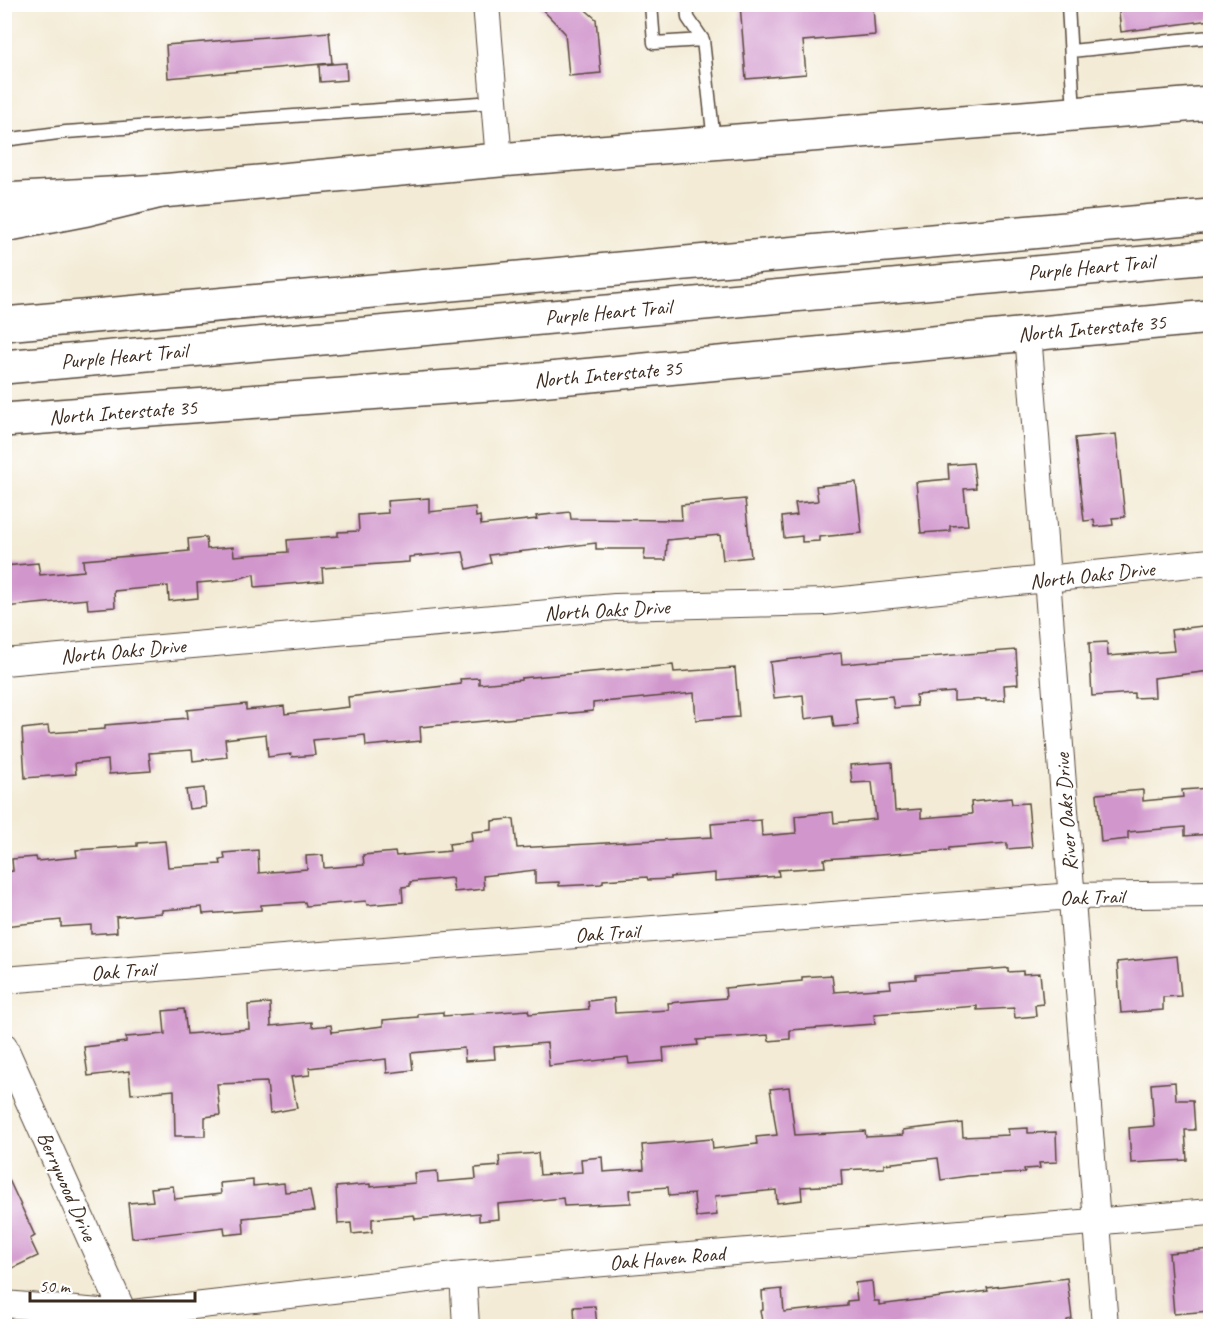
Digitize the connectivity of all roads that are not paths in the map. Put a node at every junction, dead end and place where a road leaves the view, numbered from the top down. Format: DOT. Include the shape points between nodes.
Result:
graph roads {
  1 [pos="486,4"];
  2 [pos="651,4"];
  3 [pos="687,4"];
  4 [pos="1068,5"];
  5 [pos="1210,37"];
  6 [pos="703,40"];
  7 [pos="1071,51"];
  8 [pos="494,102"];
  9 [pos="1210,103"];
  10 [pos="1074,115"];
  11 [pos="4,140"];
  12 [pos="714,143"];
  13 [pos="499,160"];
  14 [pos="161,191"];
  15 [pos="4,200"];
  16 [pos="1210,216"];
  17 [pos="4,225"];
  18 [pos="1210,256"];
  19 [pos="1210,317"];
  20 [pos="4,324"];
  21 [pos="1028,333"];
  22 [pos="4,367"];
  23 [pos="4,420"];
  24 [pos="1210,562"];
  25 [pos="1048,579"];
  26 [pos="4,662"];
  27 [pos="1210,894"];
  28 [pos="1072,896"];
  29 [pos="4,980"];
  30 [pos="4,1046"];
  31 [pos="1210,1212"];
  32 [pos="1095,1223"];
  33 [pos="463,1275"];
  34 [pos="4,1304"];
  35 [pos="125,1320"];
  36 [pos="466,1326"];
  37 [pos="1105,1326"];
  1 -- 8 [label="street"];
  2 -- 6 [label="lane" via="654,43"];
  3 -- 6 [label="lane" via="688,18"];
  4 -- 7 [label="lane"];
  5 -- 7 [label="lane"];
  6 -- 12 [label="lane"];
  7 -- 10 [label="lane"];
  8 -- 11 [label="lane" via="66,132"];
  8 -- 13 [label="street"];
  9 -- 10 [label="main road"];
  10 -- 12 [label="main road"];
  12 -- 13 [label="main road"];
  13 -- 14 [label="main road"];
  14 -- 15 [label="main road"];
  14 -- 17 [label="main road"];
  16 -- 20 [label="main road, Purple Heart Trail"];
  18 -- 22 [label="main road, Purple Heart Trail"];
  19 -- 21 [label="main road, North Interstate 35"];
  21 -- 23 [label="main road, North Interstate 35" via="517,382"];
  21 -- 25 [label="street, River Oaks Drive"];
  24 -- 25 [label="street, North Oaks Drive"];
  25 -- 26 [label="street, North Oaks Drive" via="824,602 615,607"];
  25 -- 28 [label="street, River Oaks Drive"];
  27 -- 28 [label="street, Oak Trail"];
  28 -- 29 [label="street, Oak Trail"];
  28 -- 32 [label="street, River Oaks Drive"];
  30 -- 35 [label="street, Berrywood Drive"];
  31 -- 32 [label="street, Oak Haven Road"];
  32 -- 33 [label="street, Oak Haven Road"];
  32 -- 37 [label="street, River Oaks Drive"];
  33 -- 35 [label="street, Oak Haven Road"];
  33 -- 36 [label="street"];
  34 -- 35 [label="street, Oak Haven Road"];
}
